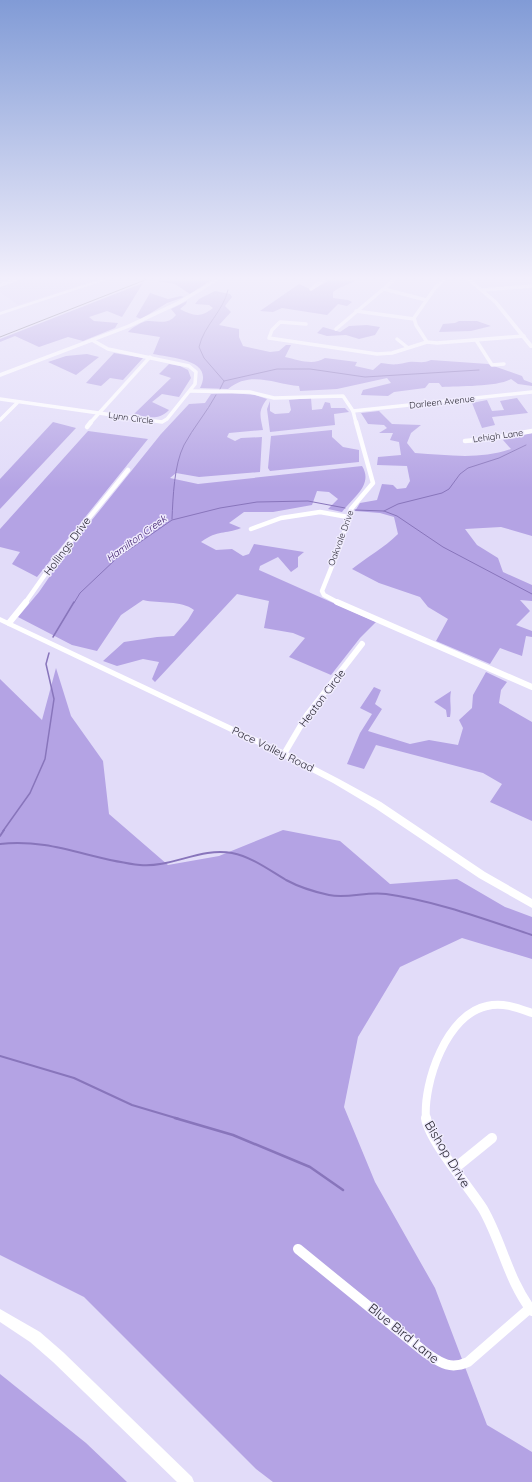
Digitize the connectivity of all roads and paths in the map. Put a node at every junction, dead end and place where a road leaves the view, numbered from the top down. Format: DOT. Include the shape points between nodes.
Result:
graph roads {
  1 [pos="68,349"];
  2 [pos="109,349"];
  3 [pos="344,349"];
  4 [pos="402,349"];
  5 [pos="482,349"];
  6 [pos="150,358"];
  7 [pos="504,364"];
  8 [pos="0,375"];
  9 [pos="190,391"];
  10 [pos="532,392"];
  11 [pos="0,399"];
  12 [pos="17,403"];
  13 [pos="353,411"];
  14 [pos="99,414"];
  15 [pos="0,420"];
  16 [pos="87,427"];
  17 [pos="532,431"];
  18 [pos="465,441"];
  19 [pos="128,470"];
  20 [pos="348,517"];
  21 [pos="251,528"];
  22 [pos="0,619"];
  23 [pos="9,623"];
  24 [pos="362,644"];
  25 [pos="532,687"];
  26 [pos="284,754"];
  27 [pos="532,904"];
  28 [pos="532,1013"];
  29 [pos="492,1138"];
  30 [pos="455,1168"];
  31 [pos="298,1249"];
  32 [pos="531,1309"];
  33 [pos="0,1316"];
  34 [pos="187,1482"];
  1 -- 8 [label="street"];
  2 -- 6 [label="street, Lynn Circle"];
  3 -- 4 [label="street" via="376,354"];
  5 -- 7 [label="street" via="492,365"];
  6 -- 9 [label="street, Lynn Circle" via="180,363 193,369 197,376"];
  6 -- 14 [label="street"];
  9 -- 13 [label="street, Oakvale Drive" via="250,392 274,398 340,395"];
  9 -- 14 [label="street, Lynn Circle" via="162,422"];
  10 -- 13 [label="street, Darleen Avenue"];
  11 -- 12 [label="street, Lynn Circle"];
  12 -- 14 [label="street, Lynn Circle"];
  12 -- 15 [label="street"];
  13 -- 20 [label="street, Oakvale Drive" via="373,483 356,502"];
  14 -- 16 [label="street"];
  17 -- 18 [label="street, Lehigh Lane"];
  19 -- 23 [label="street, Hollings Drive" via="62,551"];
  20 -- 21 [label="street" via="320,512 281,518"];
  20 -- 25 [label="street, Oakvale Drive" via="340,546 322,591 324,595"];
  22 -- 23 [label="street, Pace Valley Road"];
  23 -- 26 [label="street, Pace Valley Road"];
  24 -- 26 [label="street, Heaton Circle" via="307,715"];
  26 -- 27 [label="street, Pace Valley Road" via="359,794 482,875"];
  28 -- 30 [label="street, Bishop Drive" via="509,1005 481,1007 468,1013 449,1038 430,1080 425,1113 433,1134"];
  29 -- 30 [label="street"];
  30 -- 32 [label="street, Bishop Drive" via="487,1217 513,1278"];
  31 -- 32 [label="street, Blue Bird Lane" via="426,1353 447,1367 459,1367 468,1362"];
  33 -- 34 [label="street" via="35,1337 52,1352"];
}
